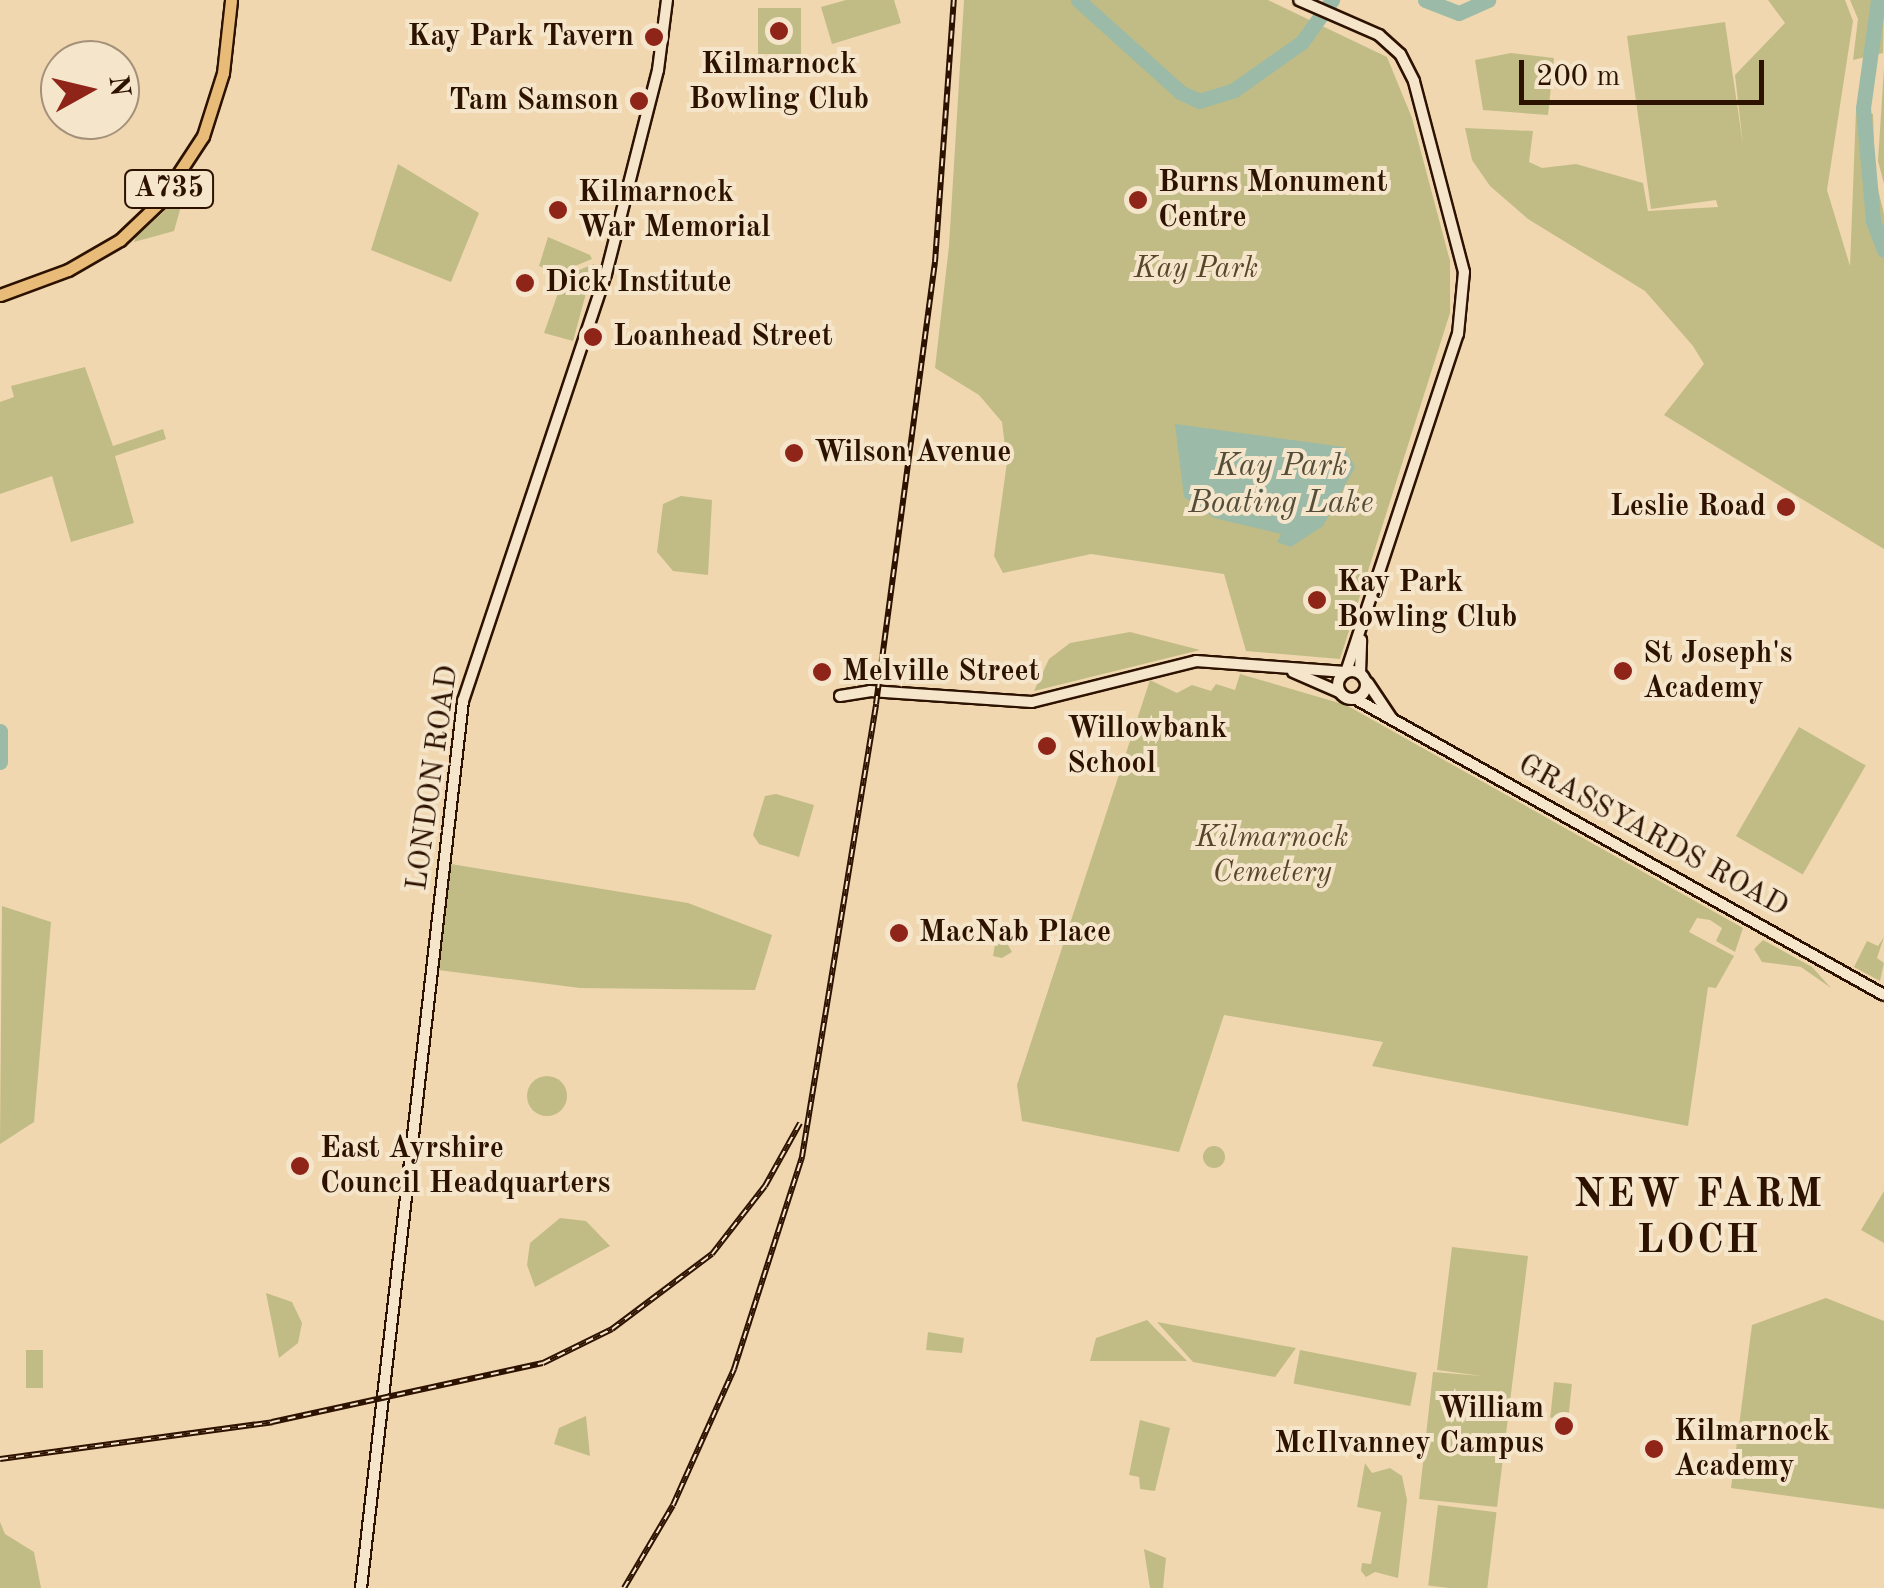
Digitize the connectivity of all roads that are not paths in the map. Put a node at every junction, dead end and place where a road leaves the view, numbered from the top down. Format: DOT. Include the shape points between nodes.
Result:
graph roads {
  1 [pos="230,0"];
  2 [pos="1298,0"];
  3 [pos="667,4"];
  4 [pos="0,295"];
  5 [pos="1361,630"];
  6 [pos="1287,670"];
  7 [pos="1346,672"];
  8 [pos="1363,676"];
  9 [pos="1339,692"];
  10 [pos="840,696"];
  11 [pos="1356,699"];
  12 [pos="1395,724"];
  13 [pos="1884,995"];
  14 [pos="361,1588"];
  1 -- 4 [label="main road, A735" via="224,73 203,136 158,203 120,240 68,270"];
  2 -- 5 [label="main road" via="1400,54 1414,81 1464,272 1458,334"];
  3 -- 14 [label="main road, LONDON ROAD" via="658,70 606,274 484,622 464,701"];
  5 -- 7 [label="main road"];
  5 -- 8 [label="main road"];
  6 -- 7 [label="main road"];
  6 -- 9 [label="main road, GRASSYARDS ROAD"];
  6 -- 10 [label="main road" via="1249,661 1196,661 1002,704 870,691"];
  7 -- 8 [label="main road"];
  7 -- 9 [label="main road"];
  8 -- 11 [label="main road"];
  8 -- 12 [label="main road"];
  9 -- 11 [label="main road, GRASSYARDS ROAD"];
  11 -- 12 [label="main road, GRASSYARDS ROAD"];
  12 -- 13 [label="main road, GRASSYARDS ROAD"];
}
